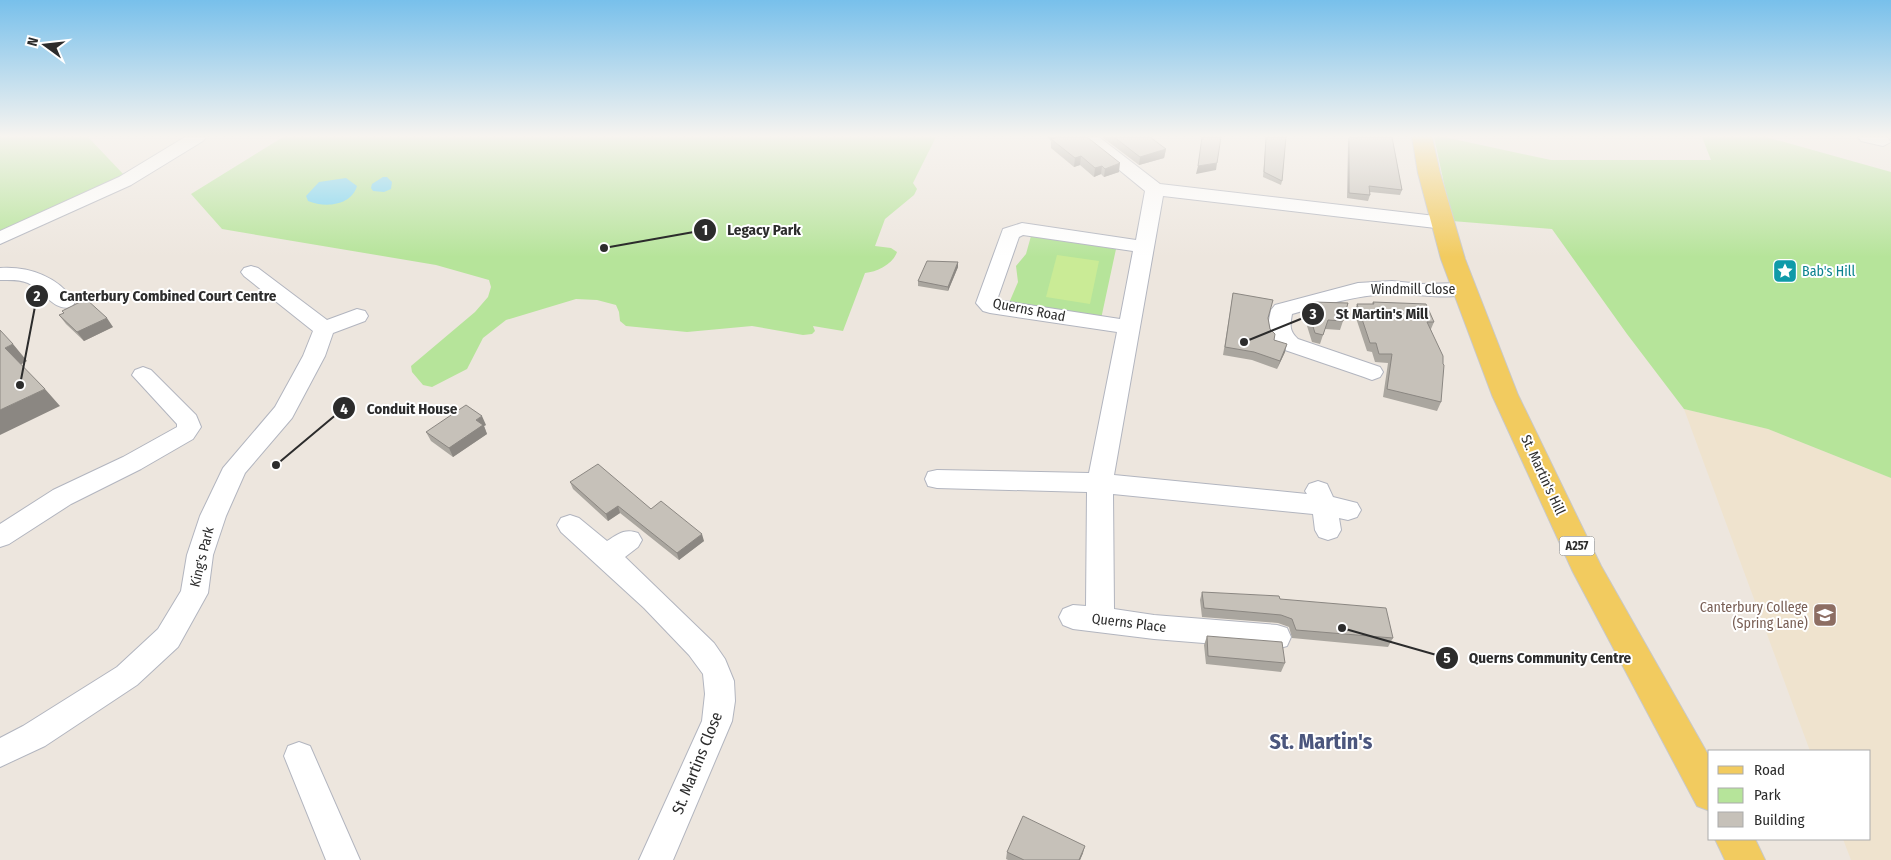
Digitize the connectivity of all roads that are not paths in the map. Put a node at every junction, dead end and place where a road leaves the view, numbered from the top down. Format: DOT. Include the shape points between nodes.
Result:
graph roads {
  1 [pos="132,177"];
  2 [pos="1140,177"];
  3 [pos="1430,177"];
  4 [pos="1155,189"];
  5 [pos="1444,223"];
  6 [pos="0,238"];
  7 [pos="1143,247"];
  8 [pos="251,272"];
  9 [pos="0,274"];
  10 [pos="1463,289"];
  11 [pos="65,302"];
  12 [pos="357,316"];
  13 [pos="1128,327"];
  14 [pos="324,329"];
  15 [pos="1372,372"];
  16 [pos="142,375"];
  17 [pos="937,479"];
  18 [pos="1100,483"];
  19 [pos="570,525"];
  20 [pos="1328,530"];
  21 [pos="0,537"];
  22 [pos="1073,617"];
  23 [pos="1100,618"];
  24 [pos="1277,637"];
  25 [pos="0,753"];
  26 [pos="299,756"];
  27 [pos="1708,790"];
  28 [pos="1735,840"];
  29 [pos="342,860"];
  30 [pos="656,860"];
  31 [pos="1746,860"];
  1 -- 6 [label="street"];
  2 -- 4 [label="street"];
  3 -- 5 [label="main road, St. Martin's Hill / A257"];
  4 -- 5 [label="street"];
  4 -- 7 [label="street"];
  5 -- 10 [label="main road, St. Martin's Hill / A257"];
  7 -- 13 [label="street"];
  7 -- 13 [label="street, Querns Road" via="1022,229 1010,234 986,303"];
  8 -- 14 [label="street"];
  9 -- 11 [label="street" via="30,276 46,283"];
  10 -- 15 [label="street, Windmill Close" via="1358,289 1282,310 1281,336 1290,344"];
  10 -- 27 [label="main road, St. Martin's Hill / A257" via="1505,395 1589,572"];
  12 -- 14 [label="street"];
  13 -- 18 [label="street"];
  14 -- 25 [label="street, King's Park" via="314,356 284,412 235,468 200,555 194,593 168,638 127,676 34,736"];
  16 -- 21 [label="street" via="188,421 185,433 62,497"];
  17 -- 18 [label="street"];
  18 -- 20 [label="street" via="1330,501"];
  18 -- 23 [label="street"];
  19 -- 30 [label="street, St. Martins Close" via="618,548 654,600 709,658 720,683 717,721"];
  22 -- 23 [label="street, Querns Place"];
  23 -- 24 [label="street, Querns Place" via="1154,627"];
  26 -- 29 [label="street"];
  28 -- 31 [label="main road"];
}
